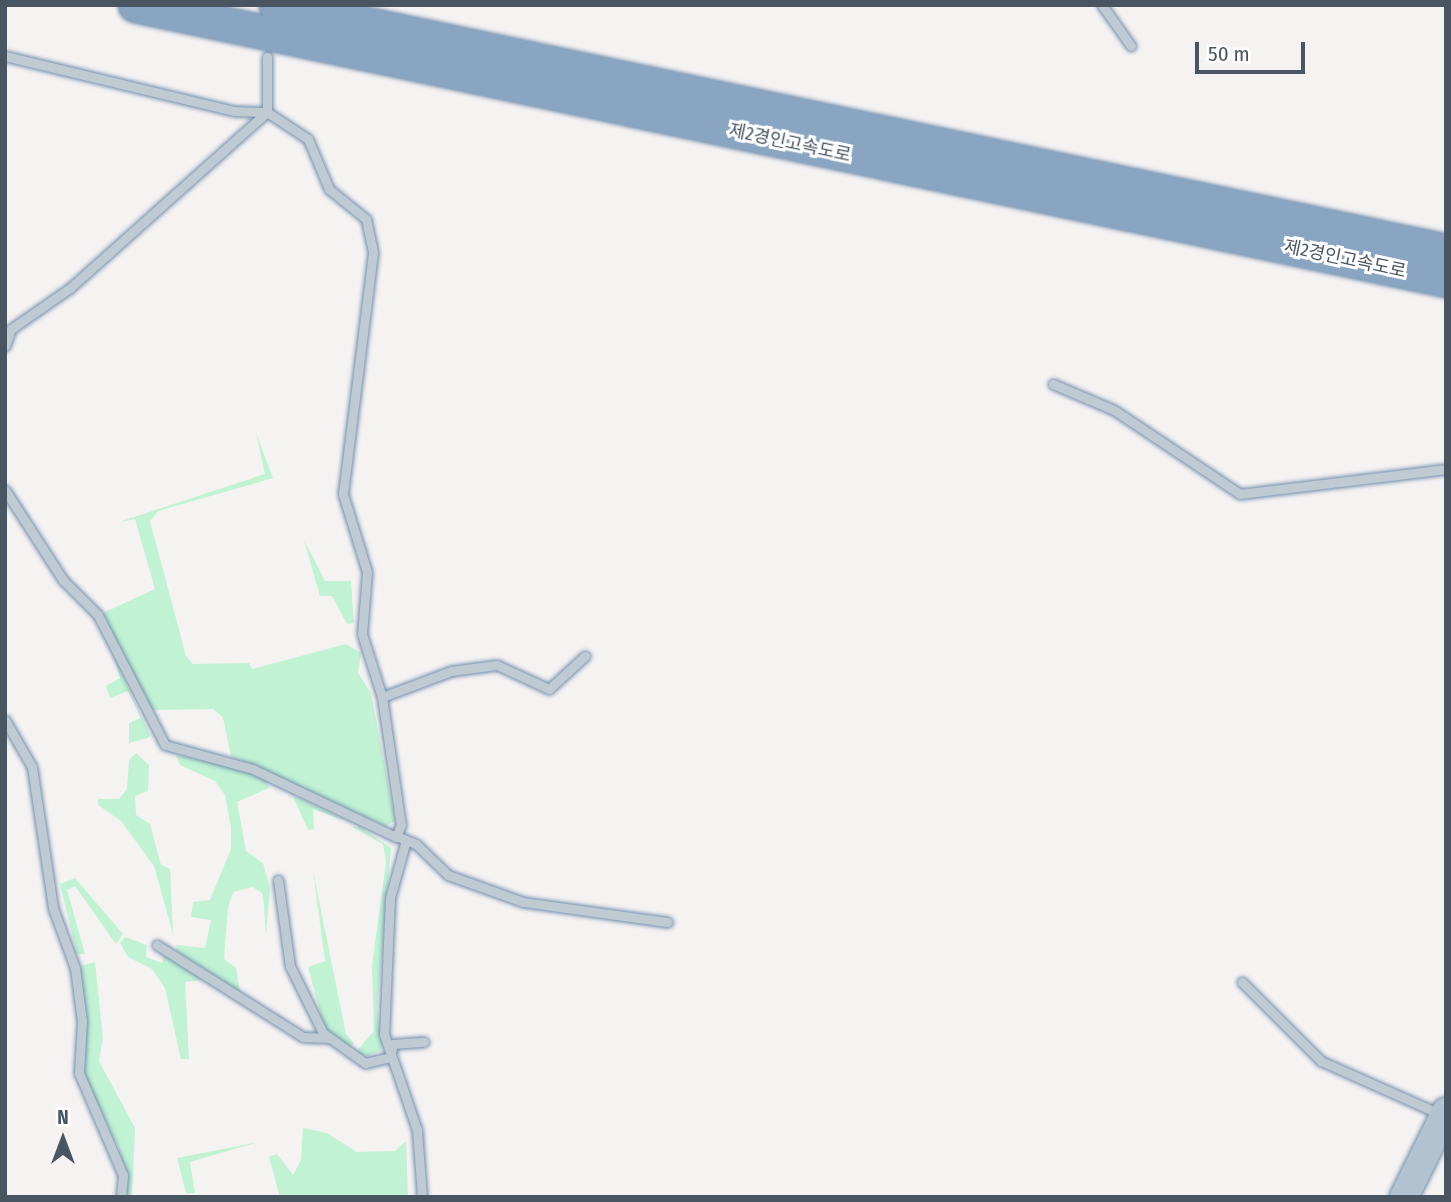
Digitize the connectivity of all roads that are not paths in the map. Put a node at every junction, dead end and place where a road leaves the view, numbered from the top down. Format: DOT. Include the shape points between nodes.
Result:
graph roads {
  1 [pos="135,5"];
  2 [pos="276,5"];
  3 [pos="368,5"];
  4 [pos="1102,5"];
  5 [pos="1131,46"];
  6 [pos="5,56"];
  7 [pos="267,57"];
  8 [pos="601,76"];
  9 [pos="267,112"];
  10 [pos="1446,251"];
  11 [pos="1446,280"];
  12 [pos="5,346"];
  13 [pos="1053,384"];
  14 [pos="1446,469"];
  15 [pos="5,490"];
  16 [pos="585,656"];
  17 [pos="382,697"];
  18 [pos="5,720"];
  19 [pos="396,837"];
  20 [pos="406,840"];
  21 [pos="278,880"];
  22 [pos="668,922"];
  23 [pos="158,945"];
  24 [pos="1242,982"];
  25 [pos="329,1038"];
  26 [pos="424,1042"];
  27 [pos="390,1057"];
  28 [pos="1445,1123"];
  29 [pos="121,1197"];
  30 [pos="422,1197"];
  31 [pos="1404,1197"];
  32 [pos="1416,1197"];
  1 -- 11 [label="highway, 제2경인고속도로"];
  2 -- 8 [label="highway, 제2경인고속도로"];
  3 -- 8 [label="highway"];
  4 -- 5 [label="lane"];
  6 -- 9 [label="lane" via="234,111"];
  7 -- 9 [label="lane"];
  8 -- 10 [label="highway, 제2경인고속도로"];
  9 -- 12 [label="lane" via="70,288 11,329"];
  9 -- 17 [label="lane" via="308,139 329,189 366,219 373,253 343,494 367,572 362,634"];
  13 -- 14 [label="lane" via="1114,410 1240,494"];
  15 -- 19 [label="lane" via="63,580 98,615 166,745 253,769"];
  16 -- 17 [label="lane" via="549,690 497,665 451,670"];
  17 -- 19 [label="lane" via="401,825"];
  18 -- 29 [label="lane" via="32,767 53,908 75,968 82,1021 79,1073 122,1175"];
  19 -- 20 [label="lane"];
  20 -- 22 [label="lane" via="448,875 523,902"];
  20 -- 27 [label="lane" via="390,898 382,979"];
  21 -- 25 [label="lane" via="290,966"];
  23 -- 25 [label="lane" via="303,1037"];
  24 -- 28 [label="lane" via="1321,1061"];
  25 -- 27 [label="lane" via="365,1063"];
  26 -- 27 [label="lane" via="393,1044"];
  27 -- 30 [label="lane" via="406,1086 417,1130"];
  28 -- 31 [label="main road"];
  28 -- 32 [label="main road"];
}
